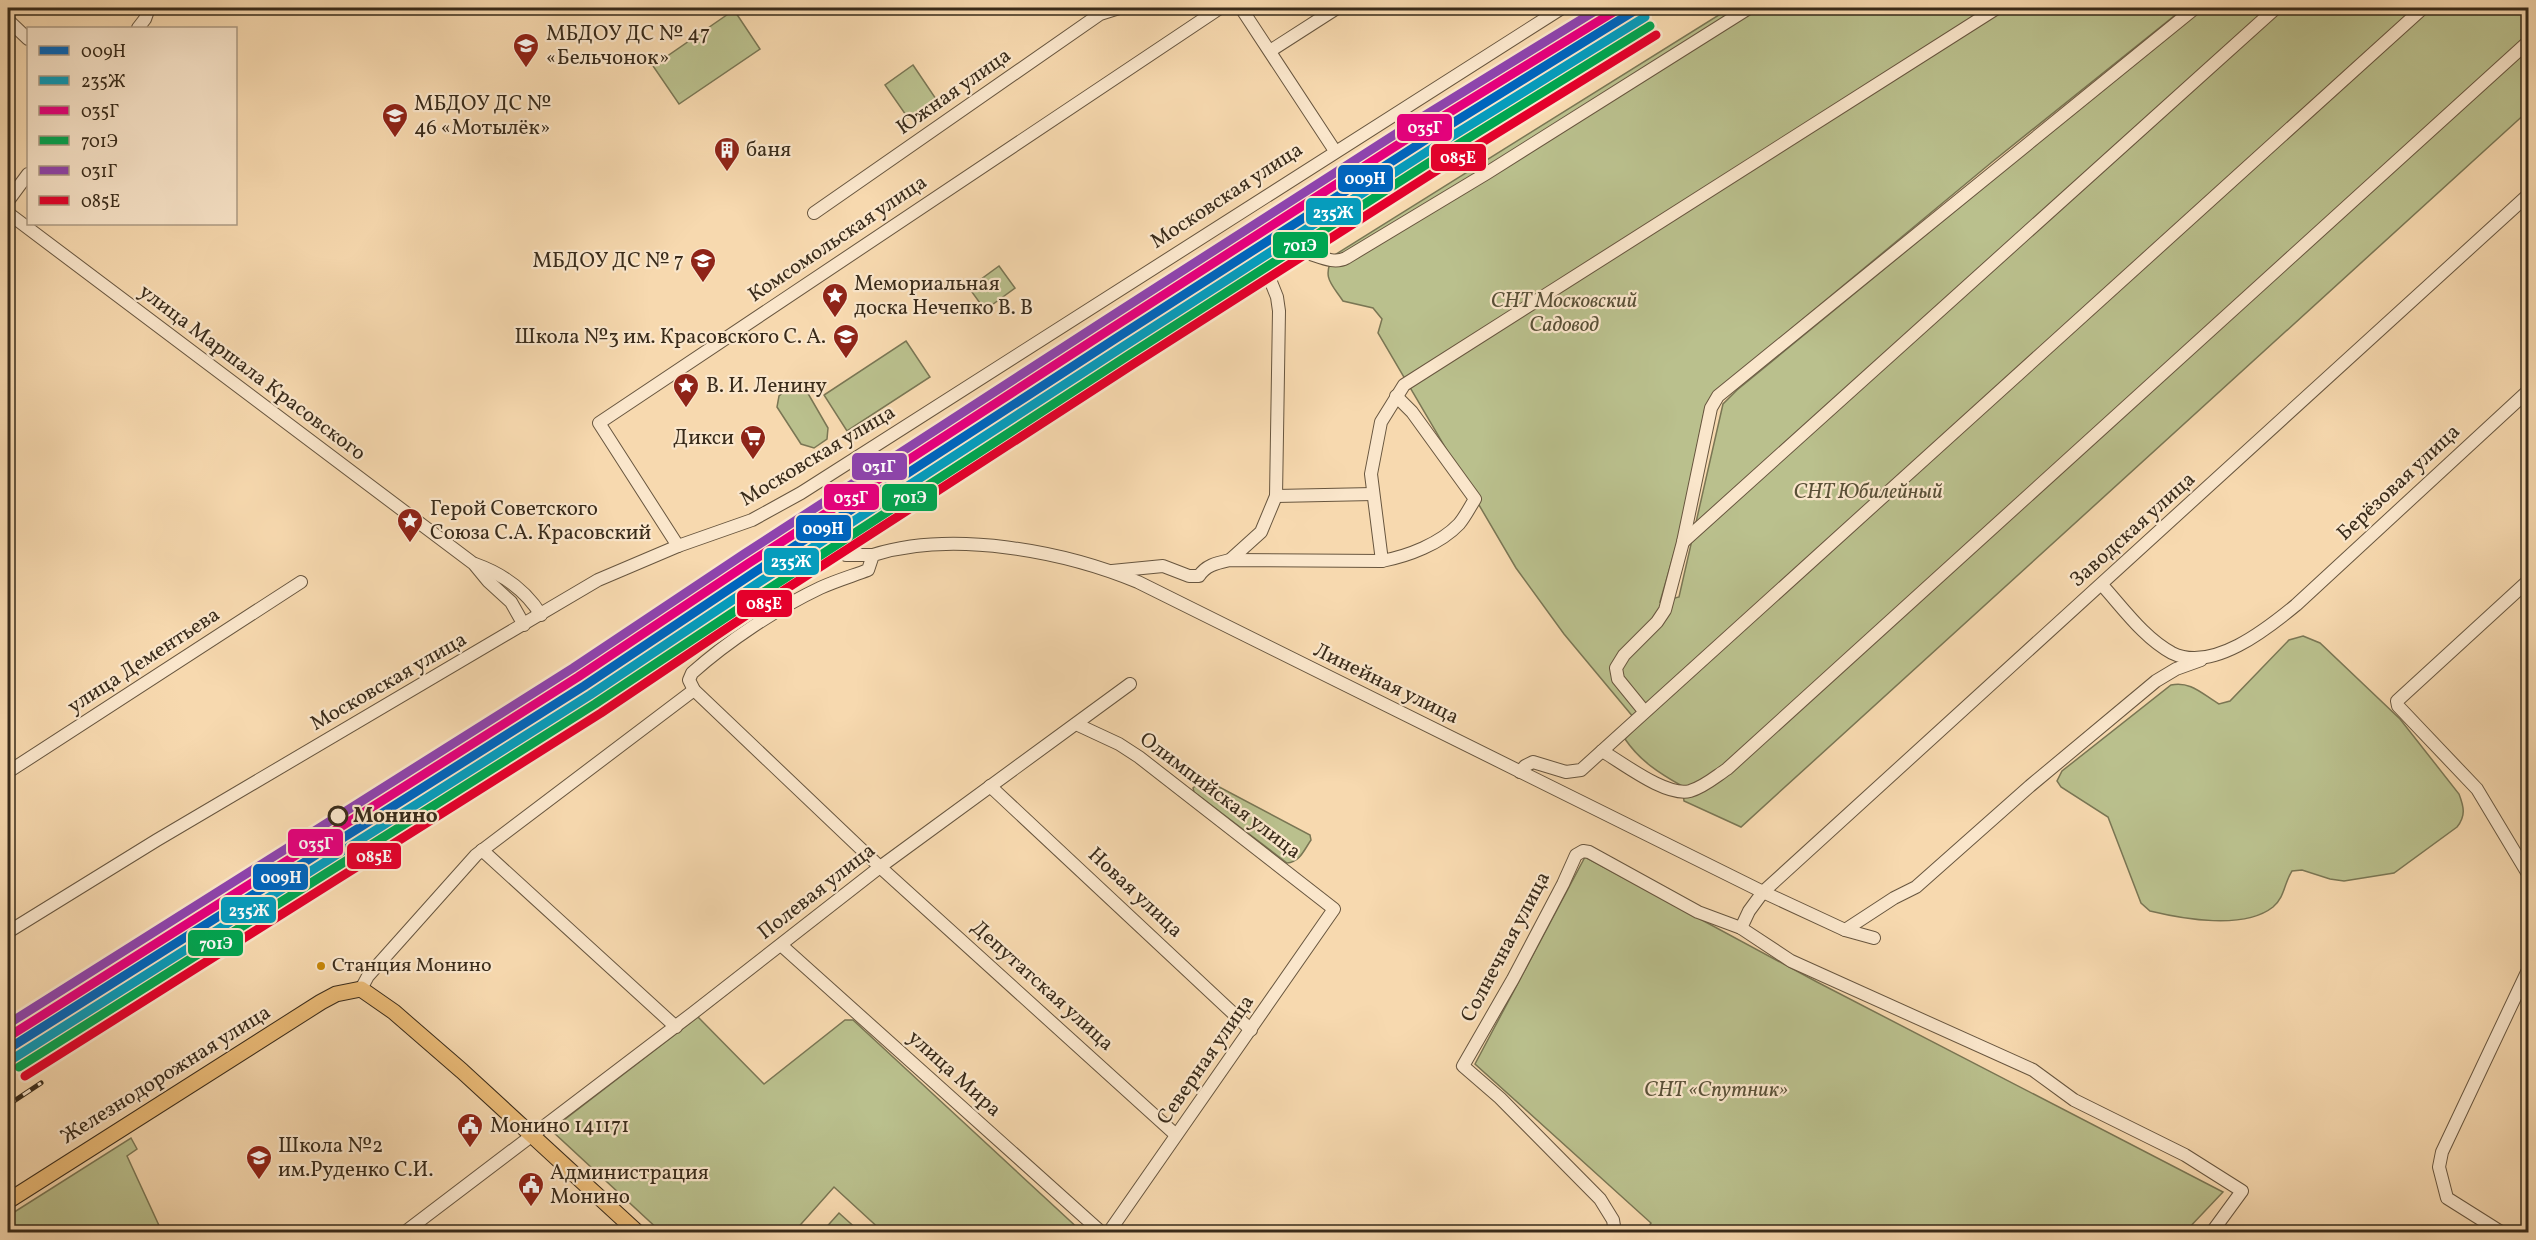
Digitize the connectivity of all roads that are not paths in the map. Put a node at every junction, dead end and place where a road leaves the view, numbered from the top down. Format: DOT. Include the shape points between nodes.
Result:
graph roads {
  1 [pos="149,8"];
  2 [pos="1119,8"];
  3 [pos="1220,8"];
  4 [pos="1241,8"];
  5 [pos="1337,8"];
  6 [pos="1562,8"];
  7 [pos="1749,8"];
  8 [pos="1997,8"];
  9 [pos="2195,8"];
  10 [pos="2276,8"];
  11 [pos="2423,8"];
  12 [pos="8,20"];
  13 [pos="139,27"];
  14 [pos="27,38"];
  15 [pos="2529,42"];
  16 [pos="1270,51"];
  17 [pos="1335,151"];
  18 [pos="27,175"];
  19 [pos="2529,195"];
  20 [pos="8,201"];
  21 [pos="8,213"];
  22 [pos="814,213"];
  23 [pos="1269,277"];
  24 [pos="2529,391"];
  25 [pos="1396,396"];
  26 [pos="1373,494"];
  27 [pos="1276,496"];
  28 [pos="1683,542"];
  29 [pos="678,546"];
  30 [pos="841,551"];
  31 [pos="871,560"];
  32 [pos="1230,560"];
  33 [pos="1382,561"];
  34 [pos="474,564"];
  35 [pos="1112,572"];
  36 [pos="2529,581"];
  37 [pos="301,582"];
  38 [pos="2102,585"];
  39 [pos="821,588"];
  40 [pos="541,615"];
  41 [pos="524,625"];
  42 [pos="2208,657"];
  43 [pos="1130,684"];
  44 [pos="693,690"];
  45 [pos="1644,711"];
  46 [pos="1076,724"];
  47 [pos="1602,751"];
  48 [pos="8,772"];
  49 [pos="1520,772"];
  50 [pos="990,786"];
  51 [pos="482,850"];
  52 [pos="880,867"];
  53 [pos="2529,874"];
  54 [pos="1763,892"];
  55 [pos="1334,909"];
  56 [pos="1741,928"];
  57 [pos="1845,930"];
  58 [pos="8,932"];
  59 [pos="1874,938"];
  60 [pos="781,945"];
  61 [pos="2529,970"];
  62 [pos="360,985"];
  63 [pos="676,1027"];
  64 [pos="1251,1030"];
  65 [pos="531,1134"];
  66 [pos="1176,1135"];
  67 [pos="8,1201"];
  68 [pos="405,1233"];
  69 [pos="638,1233"];
  70 [pos="1101,1233"];
  71 [pos="1109,1233"];
  72 [pos="1615,1233"];
  73 [pos="2212,1233"];
  74 [pos="2501,1233"];
  1 -- 13 [label="street"];
  2 -- 22 [label="street, Южная улица" via="1100,14"];
  3 -- 29 [label="street, Комсомольская улица" via="599,423"];
  4 -- 16 [label="street"];
  5 -- 16 [label="street"];
  6 -- 17 [label="street, Московская улица"];
  7 -- 23 [label="street" via="1346,258 1333,261 1297,251"];
  8 -- 25 [label="street" via="1404,385"];
  9 -- 28 [label="street" via="1718,396 1711,408"];
  10 -- 28 [label="street"];
  11 -- 45 [label="street"];
  12 -- 14 [label="street"];
  15 -- 47 [label="street" via="1727,769 1700,787 1682,792 1661,786"];
  16 -- 17 [label="street"];
  17 -- 29 [label="street, Московская улица" via="801,493 752,520"];
  18 -- 20 [label="street"];
  19 -- 38 [label="street, Заводская улица"];
  21 -- 34 [label="street, улица Маршала Красовского"];
  23 -- 27 [label="street" via="1280,311"];
  23 -- 30 [label="street" via="1131,351 858,514 835,537"];
  24 -- 42 [label="street, Берёзовая улица" via="2296,604 2242,644"];
  25 -- 26 [label="street" via="1381,422 1371,474"];
  25 -- 33 [label="street" via="1475,499 1450,532 1401,557"];
  26 -- 27 [label="street"];
  26 -- 33 [label="street"];
  27 -- 32 [label="street" via="1261,532"];
  28 -- 45 [label="street" via="1662,616 1616,668 1617,679"];
  29 -- 40 [label="street, Московская улица" via="598,580"];
  30 -- 31 [label="street"];
  30 -- 39 [label="street" via="843,571"];
  31 -- 35 [label="street, Линейная улица" via="887,551 958,545 1046,554"];
  31 -- 39 [label="street" via="868,570"];
  32 -- 33 [label="street"];
  32 -- 35 [label="street" via="1203,569 1199,576 1163,566"];
  34 -- 40 [label="street, улица Маршала Красовского" via="498,572 530,597"];
  34 -- 41 [label="street, улица Маршала Красовского" via="511,602"];
  35 -- 49 [label="street, Линейная улица"];
  36 -- 53 [label="street" via="2397,701 2477,789"];
  37 -- 48 [label="street, улица Дементьева"];
  38 -- 42 [label="street" via="2158,644 2184,657"];
  38 -- 54 [label="street, Заводская улица"];
  39 -- 44 [label="street" via="704,662 689,680"];
  40 -- 41 [label="street, Московская улица"];
  41 -- 58 [label="street, Московская улица"];
  42 -- 57 [label="street, Берёзовая улица" via="2156,681 1916,887"];
  43 -- 46 [label="street, Полевая улица"];
  44 -- 51 [label="street, Железнодорожная улица"];
  44 -- 52 [label="street, Депутатская улица"];
  45 -- 47 [label="street"];
  46 -- 50 [label="street, Полевая улица"];
  46 -- 55 [label="street, Олимпийская улица" via="1139,757"];
  47 -- 49 [label="street" via="1576,772 1533,762"];
  49 -- 54 [label="street, Линейная улица"];
  50 -- 52 [label="street, Полевая улица"];
  50 -- 64 [label="street, Новая улица"];
  51 -- 62 [label="street, Железнодорожная улица"];
  51 -- 63 [label="street"];
  52 -- 60 [label="street, Полевая улица"];
  52 -- 66 [label="street, Депутатская улица"];
  54 -- 56 [label="street, Заводская улица"];
  54 -- 57 [label="street, Линейная улица"];
  55 -- 64 [label="street, Северная улица"];
  56 -- 72 [label="street, Солнечная улица" via="1698,912 1583,851 1576,855 1463,1066 1600,1199 1613,1220"];
  56 -- 73 [label="street" via="1791,960 2033,1070 2074,1100 2175,1150 2242,1191"];
  57 -- 59 [label="street, Линейная улица"];
  60 -- 63 [label="street, Полевая улица"];
  60 -- 70 [label="street, улица Мира"];
  61 -- 74 [label="street" via="2450,1132 2439,1167 2447,1198"];
  62 -- 65 [label="main road"];
  62 -- 67 [label="main road, Железнодорожная улица" via="321,1002"];
  63 -- 65 [label="street, Полевая улица"];
  64 -- 66 [label="street, Северная улица"];
  65 -- 68 [label="street, Полевая улица"];
  65 -- 69 [label="main road"];
  66 -- 71 [label="street, Северная улица"];
}
